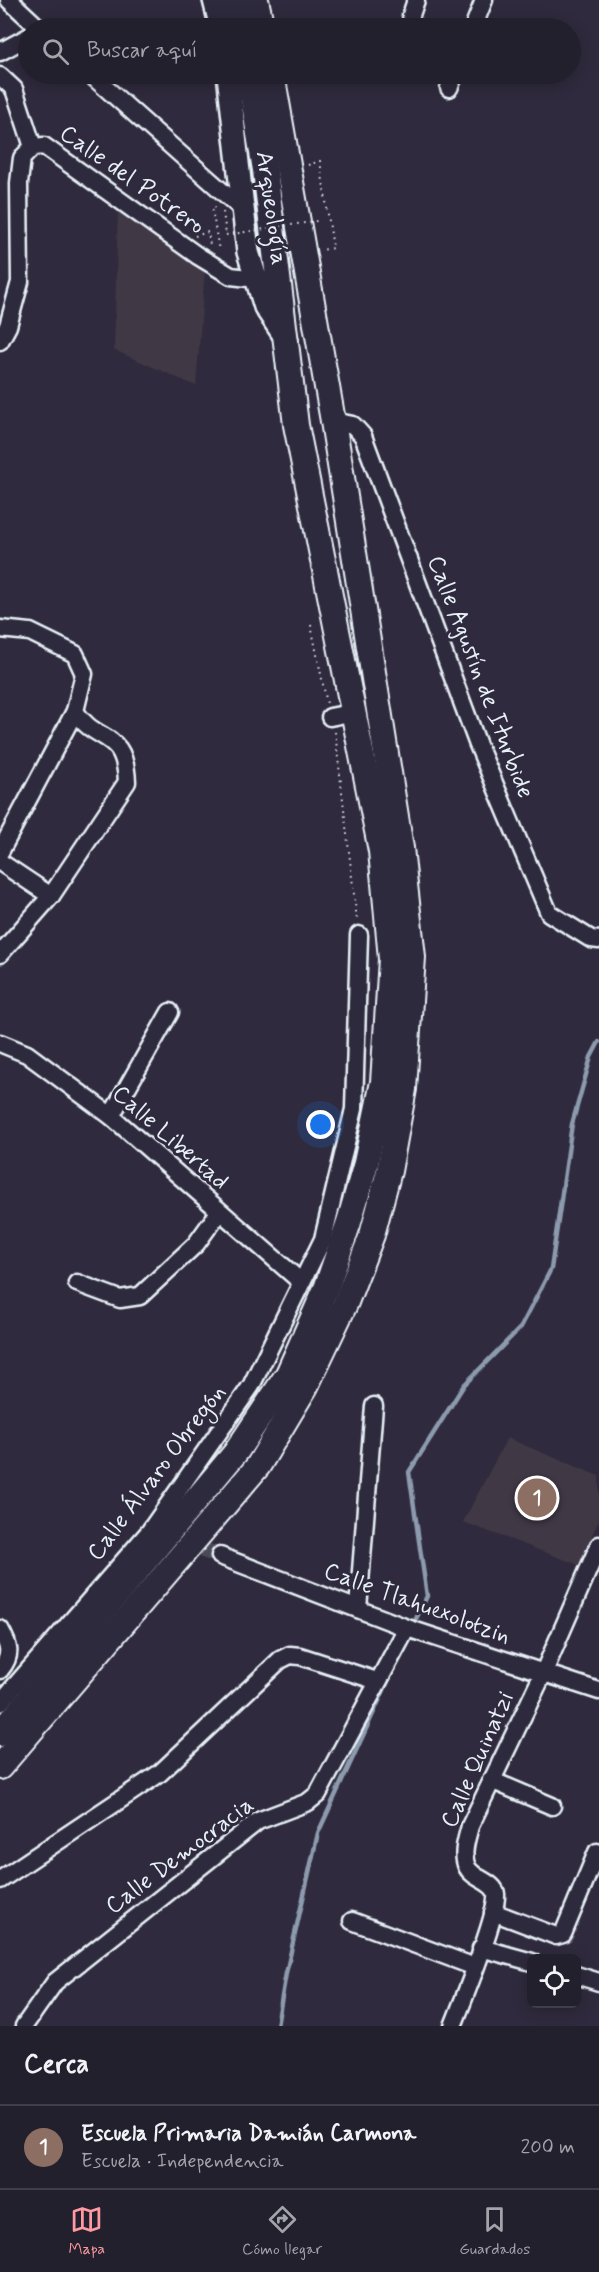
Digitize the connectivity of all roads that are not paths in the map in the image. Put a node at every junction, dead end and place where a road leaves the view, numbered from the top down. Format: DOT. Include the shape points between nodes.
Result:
graph roads {
  1 [pos="9,0"];
  2 [pos="214,0"];
  3 [pos="235,0"];
  4 [pos="256,0"];
  5 [pos="484,0"];
  6 [pos="28,18"];
  7 [pos="218,18"];
  8 [pos="239,18"];
  9 [pos="260,18"];
  10 [pos="476,18"];
  11 [pos="18,42"];
  12 [pos="0,52"];
  13 [pos="0,76"];
  14 [pos="101,84"];
  15 [pos="229,84"];
  16 [pos="250,84"];
  17 [pos="274,84"];
  18 [pos="33,147"];
  19 [pos="242,208"];
  20 [pos="279,279"];
  21 [pos="255,281"];
  22 [pos="287,340"];
  23 [pos="0,341"];
  24 [pos="333,421"];
  25 [pos="0,629"];
  26 [pos="75,711"];
  27 [pos="355,712"];
  28 [pos="330,717"];
  29 [pos="0,852"];
  30 [pos="0,862"];
  31 [pos="51,896"];
  32 [pos="359,935"];
  33 [pos="599,940"];
  34 [pos="0,954"];
  35 [pos="170,1012"];
  36 [pos="0,1043"];
  37 [pos="111,1116"];
  38 [pos="219,1212"];
  39 [pos="300,1281"];
  40 [pos="77,1283"];
  41 [pos="374,1406"];
  42 [pos="599,1545"];
  43 [pos="220,1556"];
  44 [pos="358,1609"];
  45 [pos="406,1628"];
  46 [pos="0,1629"];
  47 [pos="0,1670"];
  48 [pos="543,1674"];
  49 [pos="377,1681"];
  50 [pos="599,1690"];
  51 [pos="0,1703"];
  52 [pos="0,1734"];
  53 [pos="0,1767"];
  54 [pos="491,1780"];
  55 [pos="552,1806"];
  56 [pos="597,1852"];
  57 [pos="0,1880"];
  58 [pos="493,1912"];
  59 [pos="352,1921"];
  60 [pos="481,1948"];
  61 [pos="527,1961"];
  62 [pos="475,1967"];
  63 [pos="581,1977"];
  64 [pos="599,1982"];
  65 [pos="24,2026"];
  66 [pos="453,2026"];
  1 -- 6 [label="street"];
  2 -- 7 [label="main road"];
  3 -- 8 [label="highway"];
  4 -- 9 [label="highway"];
  5 -- 10 [label="street"];
  11 -- 12 [label="street"];
  13 -- 18 [label="street" via="14,89"];
  14 -- 19 [label="street"];
  15 -- 19 [label="main road, Arqueología"];
  16 -- 20 [label="highway"];
  17 -- 24 [label="highway"];
  18 -- 21 [label="street, Calle del Potrero" via="44,146 231,276"];
  18 -- 23 [label="street, Calle del Potrero" via="22,158 19,183 20,282"];
  19 -- 21 [label="main road, Arqueología"];
  20 -- 21 [label="street"];
  20 -- 22 [label="highway"];
  21 -- 22 [label="main road, Arqueología" via="268,313"];
  22 -- 27 [label="highway" via="296,425"];
  24 -- 33 [label="street, Calle Agustín de Iturbide" via="353,425 363,436 478,745 549,914"];
  24 -- 53 [label="highway" via="389,767 413,957 404,1089 389,1170 372,1235 346,1302 306,1386 258,1466"];
  25 -- 26 [label="street" via="30,632 75,654 84,674"];
  26 -- 29 [label="street"];
  26 -- 31 [label="street" via="81,721 116,744 126,760 127,782"];
  27 -- 28 [label="street"];
  27 -- 52 [label="highway" via="381,851 391,959 383,1082 366,1163 327,1286 288,1374 236,1452"];
  30 -- 31 [label="street"];
  31 -- 34 [label="street"];
  32 -- 39 [label="street, Calle Álvaro Obregón" via="354,1109 323,1239"];
  35 -- 37 [label="street"];
  36 -- 37 [label="street, Calle Libertad" via="27,1054"];
  37 -- 38 [label="street, Calle Libertad"];
  38 -- 39 [label="street, Calle Libertad"];
  38 -- 40 [label="street" via="196,1244 140,1296 120,1299"];
  39 -- 51 [label="street, Calle Álvaro Obregón" via="251,1386 152,1532"];
  41 -- 44 [label="street"];
  42 -- 48 [label="street, Calle Quinatzi"];
  43 -- 44 [label="street, Calle Tlahuexolotzin"];
  44 -- 45 [label="street, Calle Tlahuexolotzin"];
  45 -- 48 [label="street, Calle Tlahuexolotzin"];
  45 -- 49 [label="street, Calle Democracia"];
  46 -- 47 [label="street" via="10,1651"];
  48 -- 50 [label="street, Calle Tlahuexolotzin"];
  48 -- 54 [label="street, Calle Quinatzi"];
  49 -- 57 [label="street" via="300,1656 280,1660 160,1773"];
  49 -- 65 [label="street, Calle Democracia" via="318,1794 308,1802 258,1821 230,1843 55,1982"];
  54 -- 55 [label="street"];
  54 -- 58 [label="street, Calle Quinatzi" via="470,1826 464,1852 467,1867 496,1892"];
  56 -- 58 [label="street" via="563,1935 556,1936"];
  58 -- 60 [label="street, Calle Quinatzi"];
  59 -- 62 [label="street"];
  60 -- 61 [label="street"];
  60 -- 62 [label="street, Calle Quinatzi"];
  62 -- 66 [label="street, Calle Quinatzi"];
  63 -- 64 [label="street"];
}
